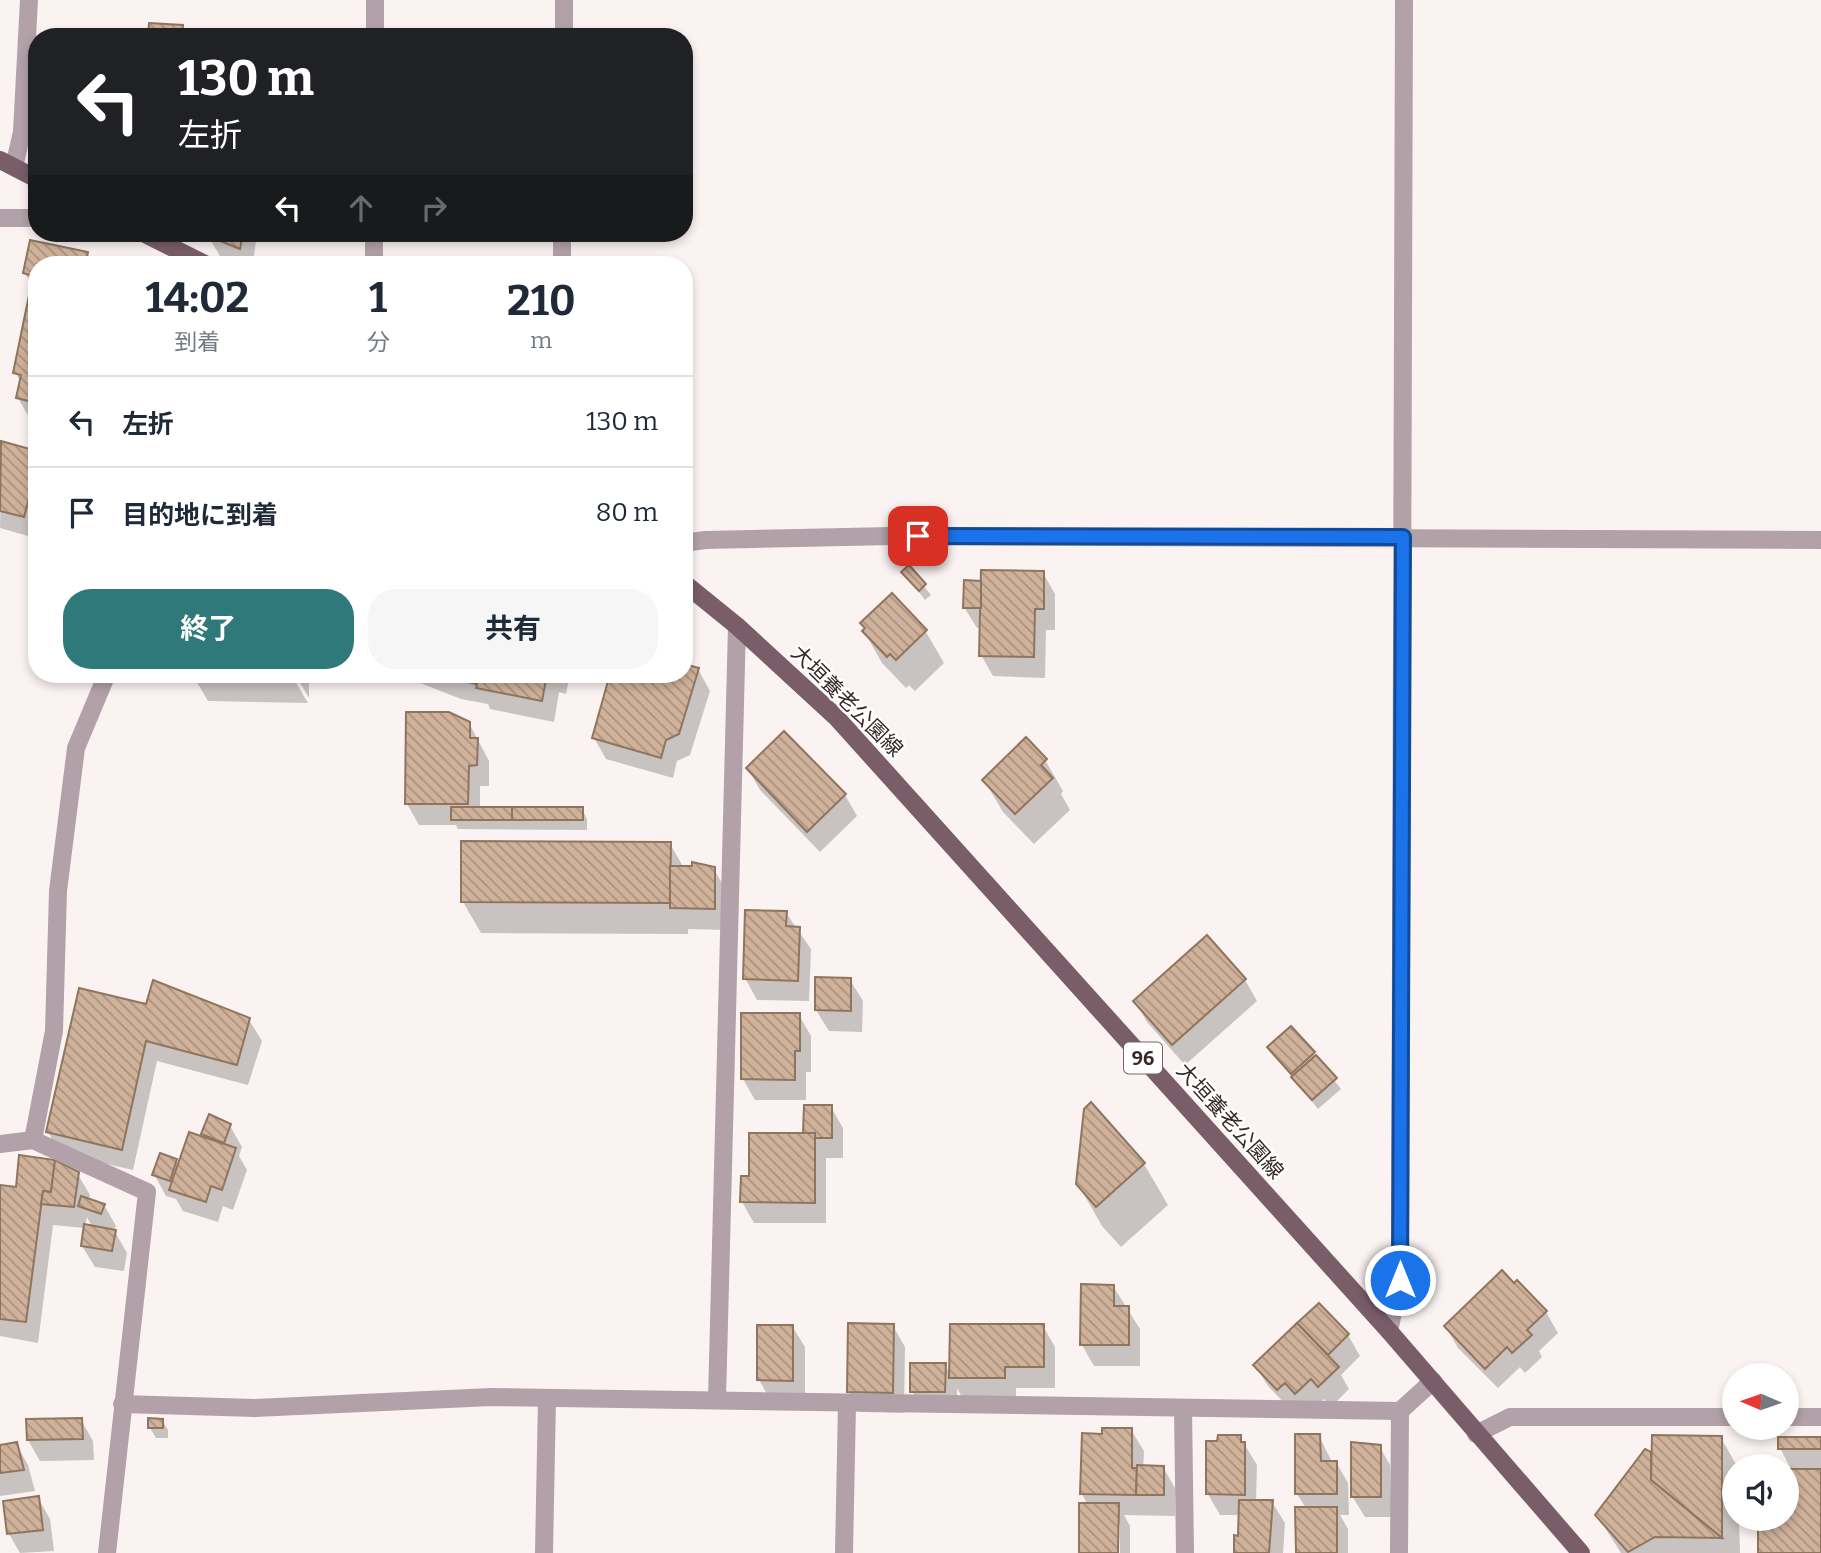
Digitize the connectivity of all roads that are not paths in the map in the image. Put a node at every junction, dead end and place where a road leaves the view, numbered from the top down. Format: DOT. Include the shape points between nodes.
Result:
graph roads {
  1 [pos="29,0"];
  2 [pos="375,0"];
  3 [pos="564,0"];
  4 [pos="1404,0"];
  5 [pos="375,28"];
  6 [pos="564,28"];
  7 [pos="7,164"];
  8 [pos="28,174"];
  9 [pos="0,218"];
  10 [pos="28,218"];
  11 [pos="161,242"];
  12 [pos="189,256"];
  13 [pos="1403,537"];
  14 [pos="1821,540"];
  15 [pos="693,542"];
  16 [pos="693,590"];
  17 [pos="737,626"];
  18 [pos="103,683"];
  19 [pos="33,1140"];
  20 [pos="0,1144"];
  21 [pos="1389,1331"];
  22 [pos="1433,1381"];
  23 [pos="547,1398"];
  24 [pos="717,1400"];
  25 [pos="122,1404"];
  26 [pos="847,1404"];
  27 [pos="1184,1408"];
  28 [pos="1400,1410"];
  29 [pos="1722,1417"];
  30 [pos="1799,1417"];
  31 [pos="1821,1417"];
  32 [pos="1476,1434"];
  33 [pos="107,1553"];
  34 [pos="544,1553"];
  35 [pos="844,1553"];
  36 [pos="1185,1553"];
  37 [pos="1399,1553"];
  38 [pos="1581,1553"];
  1 -- 7 [label="street" via="22,132"];
  2 -- 5 [label="street"];
  3 -- 6 [label="street"];
  4 -- 13 [label="street"];
  7 -- 8 [label="main road"];
  9 -- 10 [label="street"];
  11 -- 12 [label="main road"];
  13 -- 14 [label="street"];
  13 -- 15 [label="street" via="891,536"];
  13 -- 21 [label="street" via="1400,1280"];
  16 -- 17 [label="main road, 大垣養老公園線 / 96"];
  17 -- 21 [label="main road, 大垣養老公園線 / 96" via="836,717"];
  17 -- 24 [label="street"];
  18 -- 19 [label="street" via="76,748 58,891 54,1031"];
  19 -- 20 [label="street"];
  19 -- 25 [label="street" via="148,1192"];
  21 -- 22 [label="main road, 大垣養老公園線 / 96"];
  22 -- 28 [label="street"];
  22 -- 32 [label="main road, 大垣養老公園線 / 96"];
  23 -- 24 [label="street"];
  23 -- 25 [label="street" via="255,1408"];
  23 -- 34 [label="street"];
  24 -- 26 [label="street"];
  25 -- 33 [label="street"];
  26 -- 27 [label="street"];
  26 -- 35 [label="street"];
  27 -- 28 [label="street"];
  27 -- 36 [label="street"];
  28 -- 37 [label="street"];
  29 -- 32 [label="street" via="1510,1417"];
  30 -- 31 [label="street"];
  32 -- 38 [label="main road, 大垣養老公園線 / 96"];
}
